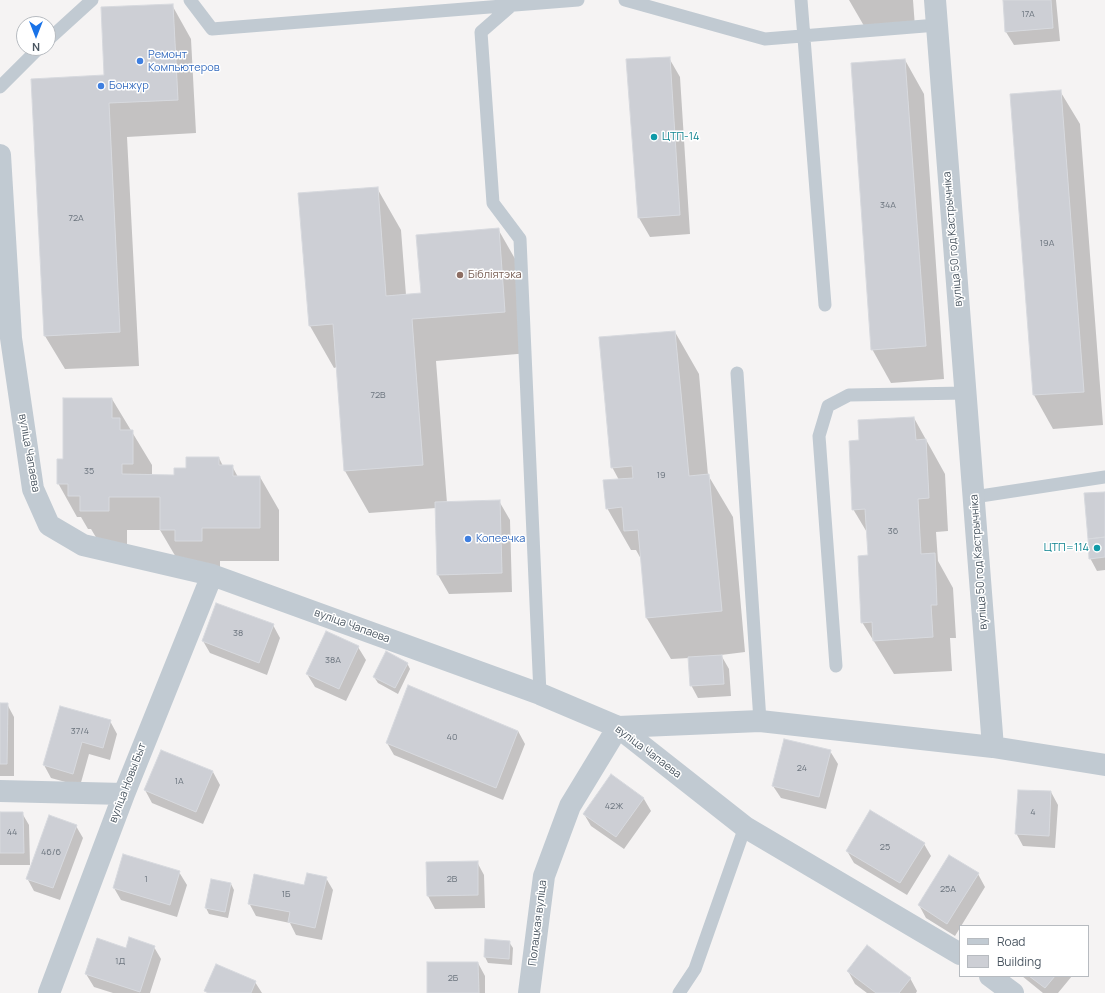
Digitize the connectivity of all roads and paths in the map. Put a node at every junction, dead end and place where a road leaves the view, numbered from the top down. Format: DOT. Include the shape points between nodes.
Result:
graph roads {
  1 [pos="92,0"];
  2 [pos="190,0"];
  3 [pos="578,0"];
  4 [pos="625,0"];
  5 [pos="801,0"];
  6 [pos="935,0"];
  7 [pos="512,5"];
  8 [pos="937,24"];
  9 [pos="56,33"];
  10 [pos="804,35"];
  11 [pos="32,56"];
  12 [pos="0,87"];
  13 [pos="0,155"];
  14 [pos="825,305"];
  15 [pos="5,338"];
  16 [pos="737,373"];
  17 [pos="966,393"];
  18 [pos="1105,477"];
  19 [pos="974,497"];
  20 [pos="212,575"];
  21 [pos="836,666"];
  22 [pos="540,694"];
  23 [pos="760,721"];
  24 [pos="618,727"];
  25 [pos="993,747"];
  26 [pos="1105,765"];
  27 [pos="0,791"];
  28 [pos="124,794"];
  29 [pos="745,827"];
  30 [pos="959,953"];
  31 [pos="991,977"];
  32 [pos="49,993"];
  33 [pos="529,993"];
  34 [pos="679,993"];
  35 [pos="1013,993"];
  1 -- 9 [label="lane"];
  2 -- 7 [label="lane" via="212,29"];
  3 -- 7 [label="lane"];
  4 -- 10 [label="lane" via="764,39"];
  5 -- 10 [label="lane"];
  6 -- 8 [label="street, вуліца 50 год Кастрычніка"];
  7 -- 22 [label="lane" via="481,32 493,204 520,239"];
  8 -- 10 [label="lane"];
  8 -- 17 [label="street, вуліца 50 год Кастрычніка"];
  10 -- 14 [label="lane"];
  11 -- 12 [label="lane"];
  13 -- 15 [label="street, вуліца Чапаева"];
  15 -- 20 [label="street, вуліца Чапаева" via="33,489 49,525 84,545"];
  16 -- 23 [label="lane"];
  17 -- 19 [label="street, вуліца 50 год Кастрычніка"];
  17 -- 21 [label="lane" via="849,395 828,406 819,436"];
  18 -- 19 [label="lane"];
  19 -- 25 [label="street, вуліца 50 год Кастрычніка"];
  20 -- 22 [label="street, вуліца Чапаева"];
  20 -- 28 [label="street, вуліца Новы Быт"];
  22 -- 24 [label="street, вуліца Чапаева"];
  23 -- 24 [label="street"];
  23 -- 25 [label="street"];
  24 -- 29 [label="street, вуліца Чапаева"];
  24 -- 33 [label="street, Полацкая вуліца" via="570,806 544,876"];
  25 -- 26 [label="street"];
  27 -- 28 [label="street"];
  28 -- 32 [label="street, вуліца Новы Быт"];
  29 -- 30 [label="street, вуліца Чапаева"];
  29 -- 34 [label="lane" via="695,969"];
  31 -- 35 [label="street"];
}
